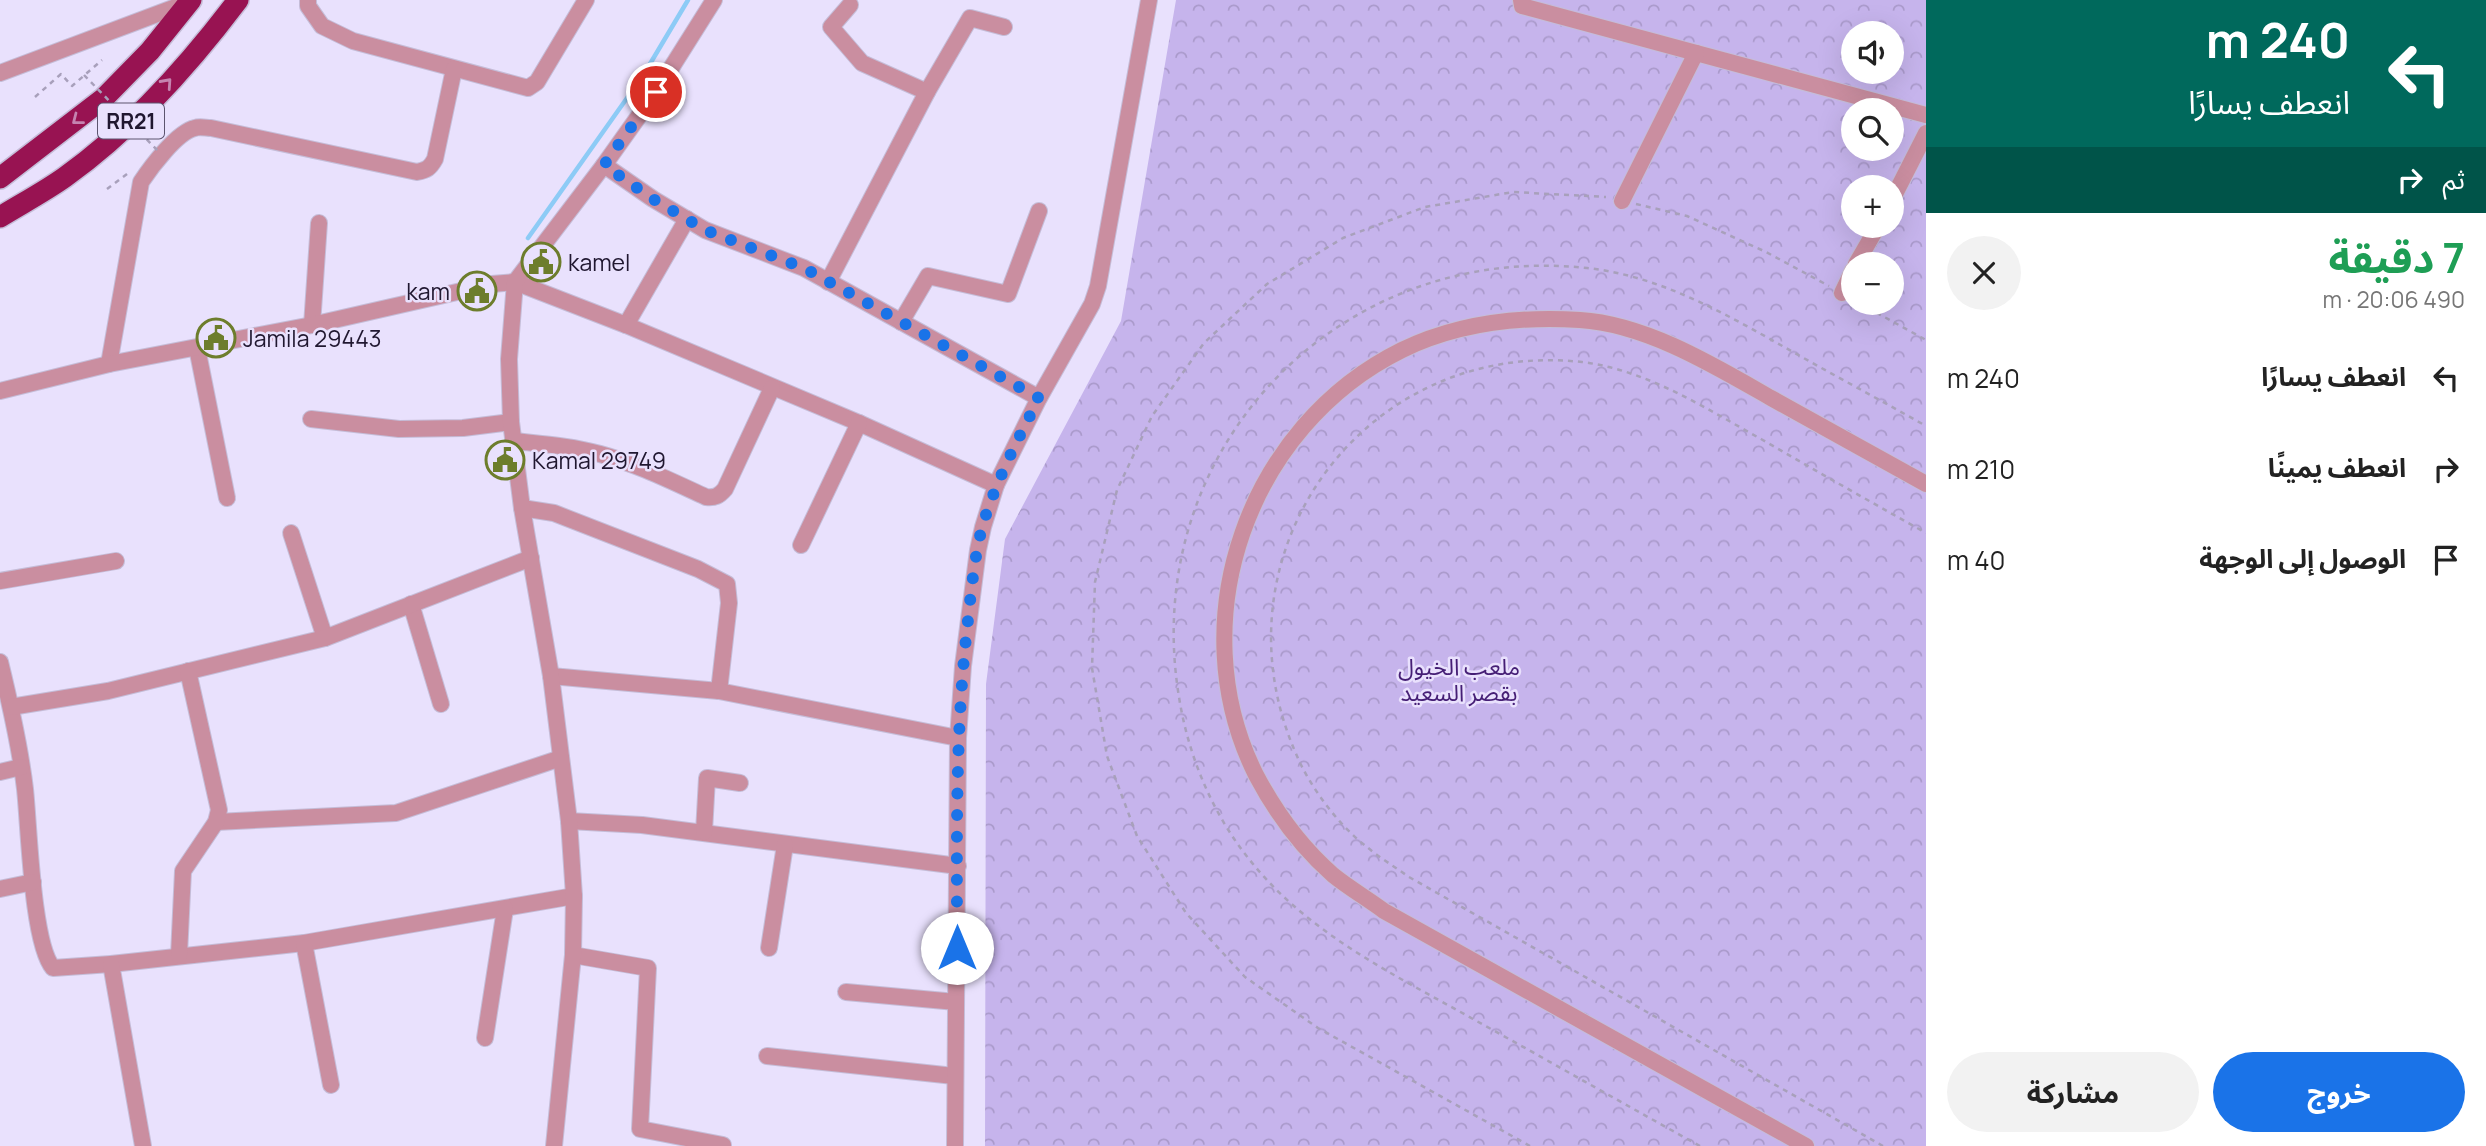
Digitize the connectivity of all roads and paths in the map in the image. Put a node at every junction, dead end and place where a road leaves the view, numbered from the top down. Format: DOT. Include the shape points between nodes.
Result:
graph roads {
  1 [pos="238,0"];
  2 [pos="308,0"];
  3 [pos="586,0"];
  4 [pos="714,0"];
  5 [pos="1149,0"];
  6 [pos="1521,0"];
  7 [pos="190,1"];
  8 [pos="850,2"];
  9 [pos="1004,27"];
  10 [pos="1696,53"];
  11 [pos="102,60"];
  12 [pos="454,69"];
  13 [pos="0,73"];
  14 [pos="84,75"];
  15 [pos="927,92"];
  16 [pos="36,96"];
  17 [pos="1926,115"];
  18 [pos="1926,133"];
  19 [pos="43,146"];
  20 [pos="158,151"];
  21 [pos="0,162"];
  22 [pos="604,165"];
  23 [pos="1904,176"];
  24 [pos="0,177"];
  25 [pos="64,178"];
  26 [pos="1622,201"];
  27 [pos="1040,211"];
  28 [pos="0,217"];
  29 [pos="687,219"];
  30 [pos="318,223"];
  31 [pos="0,230"];
  32 [pos="515,282"];
  33 [pos="828,282"];
  34 [pos="1841,292"];
  35 [pos="1881,315"];
  36 [pos="901,322"];
  37 [pos="626,325"];
  38 [pos="312,326"];
  39 [pos="1926,340"];
  40 [pos="197,348"];
  41 [pos="109,364"];
  42 [pos="772,388"];
  43 [pos="0,391"];
  44 [pos="1039,398"];
  45 [pos="312,419"];
  46 [pos="511,422"];
  47 [pos="859,423"];
  48 [pos="1926,426"];
  49 [pos="513,441"];
  50 [pos="1926,484"];
  51 [pos="996,485"];
  52 [pos="227,498"];
  53 [pos="522,508"];
  54 [pos="291,533"];
  55 [pos="1926,533"];
  56 [pos="801,545"];
  57 [pos="531,558"];
  58 [pos="116,561"];
  59 [pos="0,581"];
  60 [pos="411,604"];
  61 [pos="325,638"];
  62 [pos="0,662"];
  63 [pos="188,671"];
  64 [pos="551,676"];
  65 [pos="719,691"];
  66 [pos="441,704"];
  67 [pos="11,707"];
  68 [pos="958,738"];
  69 [pos="561,758"];
  70 [pos="21,767"];
  71 [pos="0,772"];
  72 [pos="740,783"];
  73 [pos="216,821"];
  74 [pos="569,821"];
  75 [pos="704,832"];
  76 [pos="785,845"];
  77 [pos="958,866"];
  78 [pos="33,882"];
  79 [pos="0,889"];
  80 [pos="574,896"];
  81 [pos="505,909"];
  82 [pos="304,943"];
  83 [pos="769,948"];
  84 [pos="179,955"];
  85 [pos="573,955"];
  86 [pos="111,964"];
  87 [pos="846,992"];
  88 [pos="956,1002"];
  89 [pos="485,1038"];
  90 [pos="767,1056"];
  91 [pos="954,1076"];
  92 [pos="331,1085"];
  93 [pos="723,1144"];
  94 [pos="143,1146"];
  95 [pos="554,1146"];
  96 [pos="955,1146"];
  97 [pos="1530,1146"];
  98 [pos="1700,1146"];
  99 [pos="1806,1146"];
  100 [pos="1883,1146"];
  25 -- 1 [label="highway, RR21, one-way" via="146,107"];
  2 -- 12 [label="street" via="322,26 335,33"];
  3 -- 12 [label="street" via="533,86 523,88"];
  4 -- 22 [label="street"];
  5 -- 44 [label="street" via="1098,286"];
  6 -- 10 [label="street" via="1522,6"];
  7 -- 13 [label="street"];
  7 -- 19 [label="highway, RR21, one-way" via="104,98"];
  8 -- 15 [label="street" via="831,27 862,63"];
  9 -- 15 [label="street" via="970,18"];
  10 -- 17 [label="street"];
  10 -- 26 [label="street"];
  11 -- 14 [label="path"];
  12 -- 41 [label="street" via="435,159 430,167 417,172 211,128 184,133 141,183"];
  14 -- 16 [label="path" via="72,86 61,74"];
  14 -- 20 [label="path, bridge"];
  15 -- 33 [label="street"];
  18 -- 23 [label="street"];
  19 -- 21 [label="highway"];
  19 -- 24 [label="highway, RR21"];
  22 -- 29 [label="street"];
  22 -- 32 [label="street"];
  25 -- 28 [label="highway, RR21"];
  25 -- 31 [label="highway"];
  26 -- 34 [label="path" via="1687,216"];
  26 -- 97 [label="path" via="1600,195 1513,192 1425,207 1343,237 1267,284 1204,343 1152,416 1118,490 1095,582 1093,668 1107,756 1138,836 1186,913 1245,977 1318,1028"];
  27 -- 36 [label="street" via="1008,294 928,276"];
  29 -- 33 [label="street"];
  29 -- 37 [label="street"];
  30 -- 38 [label="street"];
  32 -- 37 [label="street"];
  32 -- 38 [label="street"];
  32 -- 46 [label="street" via="509,359"];
  33 -- 36 [label="street"];
  35 -- 39 [label="path"];
  36 -- 44 [label="street"];
  37 -- 42 [label="street"];
  38 -- 40 [label="street"];
  40 -- 41 [label="street"];
  40 -- 52 [label="street"];
  41 -- 43 [label="street"];
  42 -- 47 [label="street"];
  42 -- 49 [label="street" via="725,489 714,498 599,453"];
  44 -- 51 [label="street"];
  45 -- 46 [label="street" via="399,429"];
  46 -- 49 [label="street"];
  47 -- 51 [label="street"];
  47 -- 56 [label="street"];
  48 -- 98 [label="path" via="1727,314 1661,285 1590,268 1517,266 1445,277 1378,303 1316,341 1264,390 1220,450 1192,510 1174,586 1172,657 1184,730 1209,795 1248,859 1297,911 1357,953"];
  49 -- 53 [label="street"];
  50 -- 99 [label="street" via="1703,360 1647,334 1584,320 1523,318 1460,328 1402,350 1348,383 1304,425 1266,477 1242,529 1227,594 1224,655 1235,718 1256,775 1290,829 1333,874 1384,911"];
  51 -- 68 [label="street" via="978,550"];
  53 -- 57 [label="street"];
  53 -- 65 [label="street" via="554,513 727,584"];
  54 -- 61 [label="street"];
  55 -- 100 [label="path" via="1686,397 1637,375 1583,362 1529,361 1475,370 1424,389 1378,418 1339,454 1306,499 1285,544 1272,601 1270,654 1279,709 1297,758 1327,806 1364,845 1409,877"];
  57 -- 60 [label="street"];
  57 -- 64 [label="street"];
  58 -- 59 [label="street"];
  60 -- 61 [label="street"];
  60 -- 66 [label="street"];
  61 -- 63 [label="street"];
  62 -- 67 [label="street"];
  63 -- 67 [label="street" via="108,691"];
  63 -- 73 [label="street" via="219,810"];
  64 -- 65 [label="street"];
  64 -- 69 [label="street"];
  65 -- 68 [label="street"];
  67 -- 70 [label="street"];
  68 -- 77 [label="street"];
  69 -- 73 [label="street" via="396,813"];
  69 -- 74 [label="street"];
  70 -- 71 [label="street"];
  70 -- 78 [label="street"];
  72 -- 75 [label="street" via="707,778"];
  73 -- 84 [label="street" via="183,871"];
  74 -- 75 [label="street"];
  74 -- 80 [label="street"];
  75 -- 76 [label="street"];
  76 -- 77 [label="street"];
  76 -- 83 [label="street"];
  77 -- 88 [label="street"];
  78 -- 79 [label="street"];
  78 -- 86 [label="street" via="44,953 53,968"];
  80 -- 81 [label="street"];
  80 -- 85 [label="street"];
  81 -- 82 [label="street"];
  81 -- 89 [label="street"];
  82 -- 84 [label="street"];
  82 -- 92 [label="street"];
  84 -- 86 [label="street"];
  85 -- 93 [label="street" via="648,968 639,1129"];
  85 -- 95 [label="street"];
  86 -- 94 [label="street"];
  87 -- 88 [label="street"];
  88 -- 91 [label="street"];
  90 -- 91 [label="street"];
  91 -- 96 [label="street"];
}
